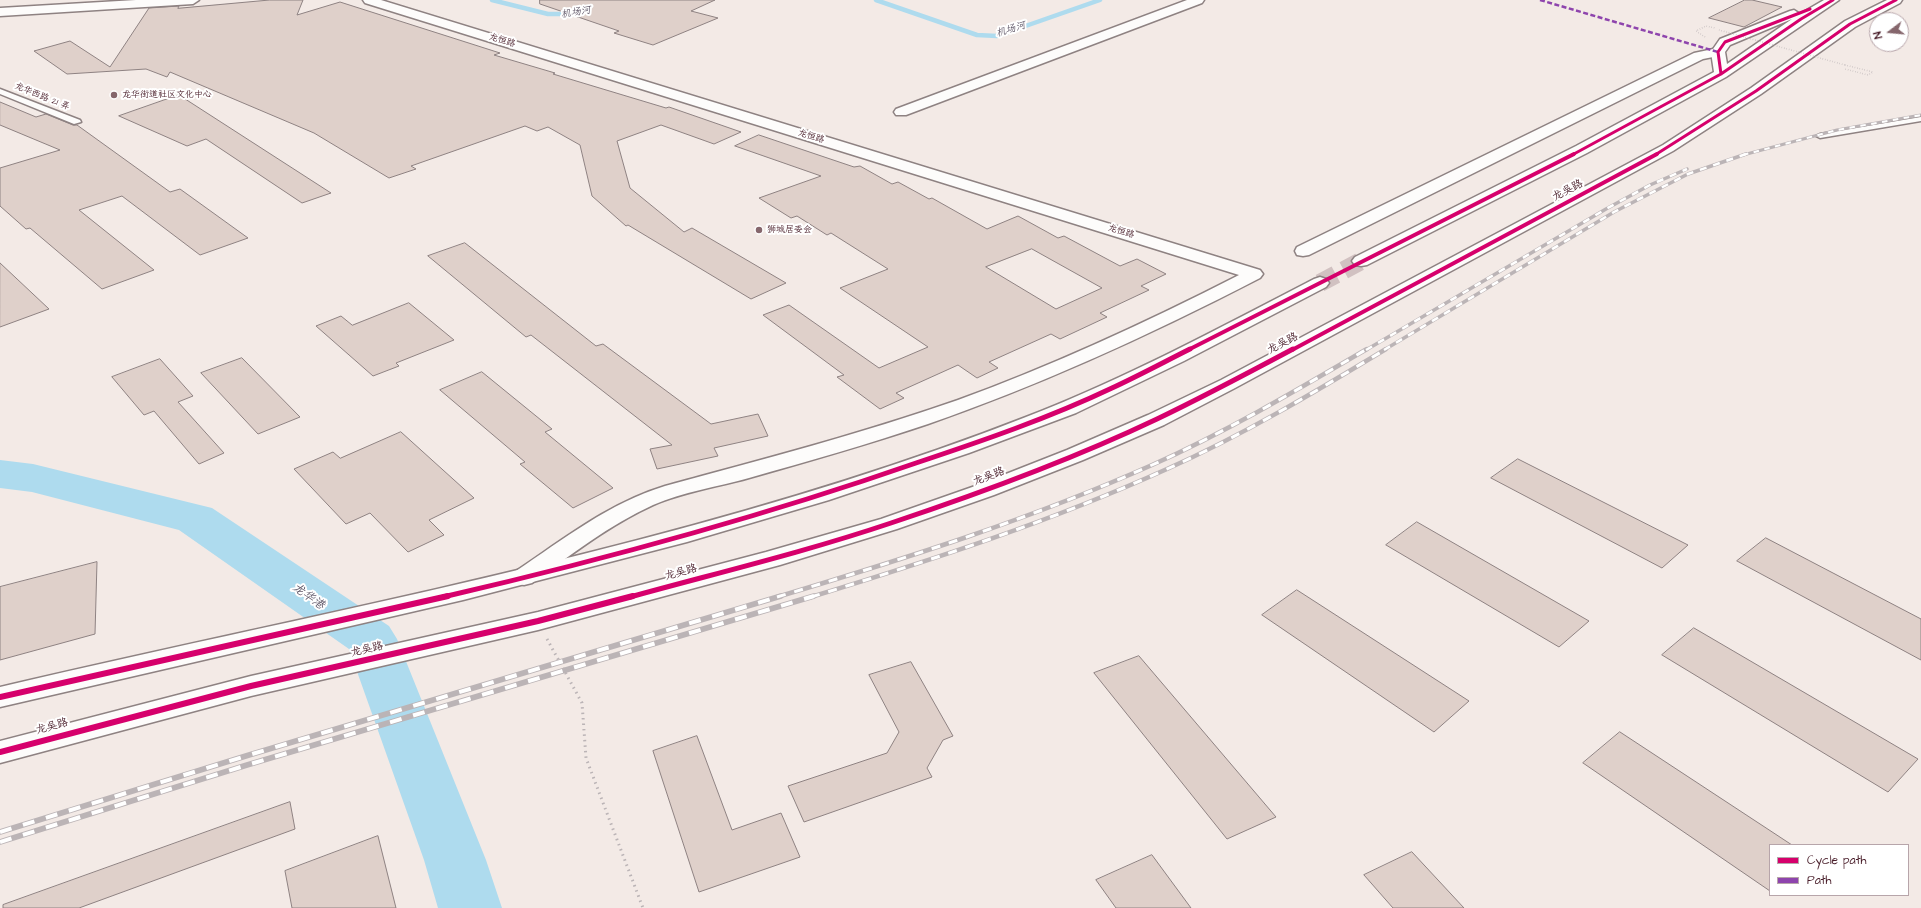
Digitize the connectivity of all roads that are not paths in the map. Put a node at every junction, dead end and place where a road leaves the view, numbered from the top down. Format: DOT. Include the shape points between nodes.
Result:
graph roads {
  1 [pos="193,0"];
  2 [pos="368,0"];
  3 [pos="1198,0"];
  4 [pos="1896,0"];
  5 [pos="1830,2"];
  6 [pos="0,12"];
  7 [pos="1718,52"];
  8 [pos="1721,74"];
  9 [pos="0,91"];
  10 [pos="900,112"];
  11 [pos="1921,119"];
  12 [pos="77,122"];
  13 [pos="1820,136"];
  14 [pos="1303,251"];
  15 [pos="1361,261"];
  16 [pos="1320,283"];
  17 [pos="524,577"];
  18 [pos="0,697"];
  19 [pos="0,752"];
  1 -- 6 [label="street"];
  2 -- 17 [label="street, 龙恒路" via="1254,274 1124,339 1004,390 834,447 637,504"];
  3 -- 10 [label="street"];
  4 -- 19 [label="main road, 龙吴路" via="1850,24 1756,91 1668,148 1228,384 1156,420 1075,455 889,524 771,559 538,621 251,686"];
  5 -- 7 [label="main road" via="1798,12 1725,42"];
  5 -- 8 [label="main road"];
  7 -- 8 [label="main road"];
  7 -- 14 [label="street" via="1699,56"];
  8 -- 15 [label="main road" via="1617,132"];
  9 -- 12 [label="lane, 龙华西路 21 弄"];
  11 -- 13 [label="lane"];
  16 -- 17 [label="main road" via="1111,389 949,454 749,517"];
  17 -- 18 [label="main road"];
}
